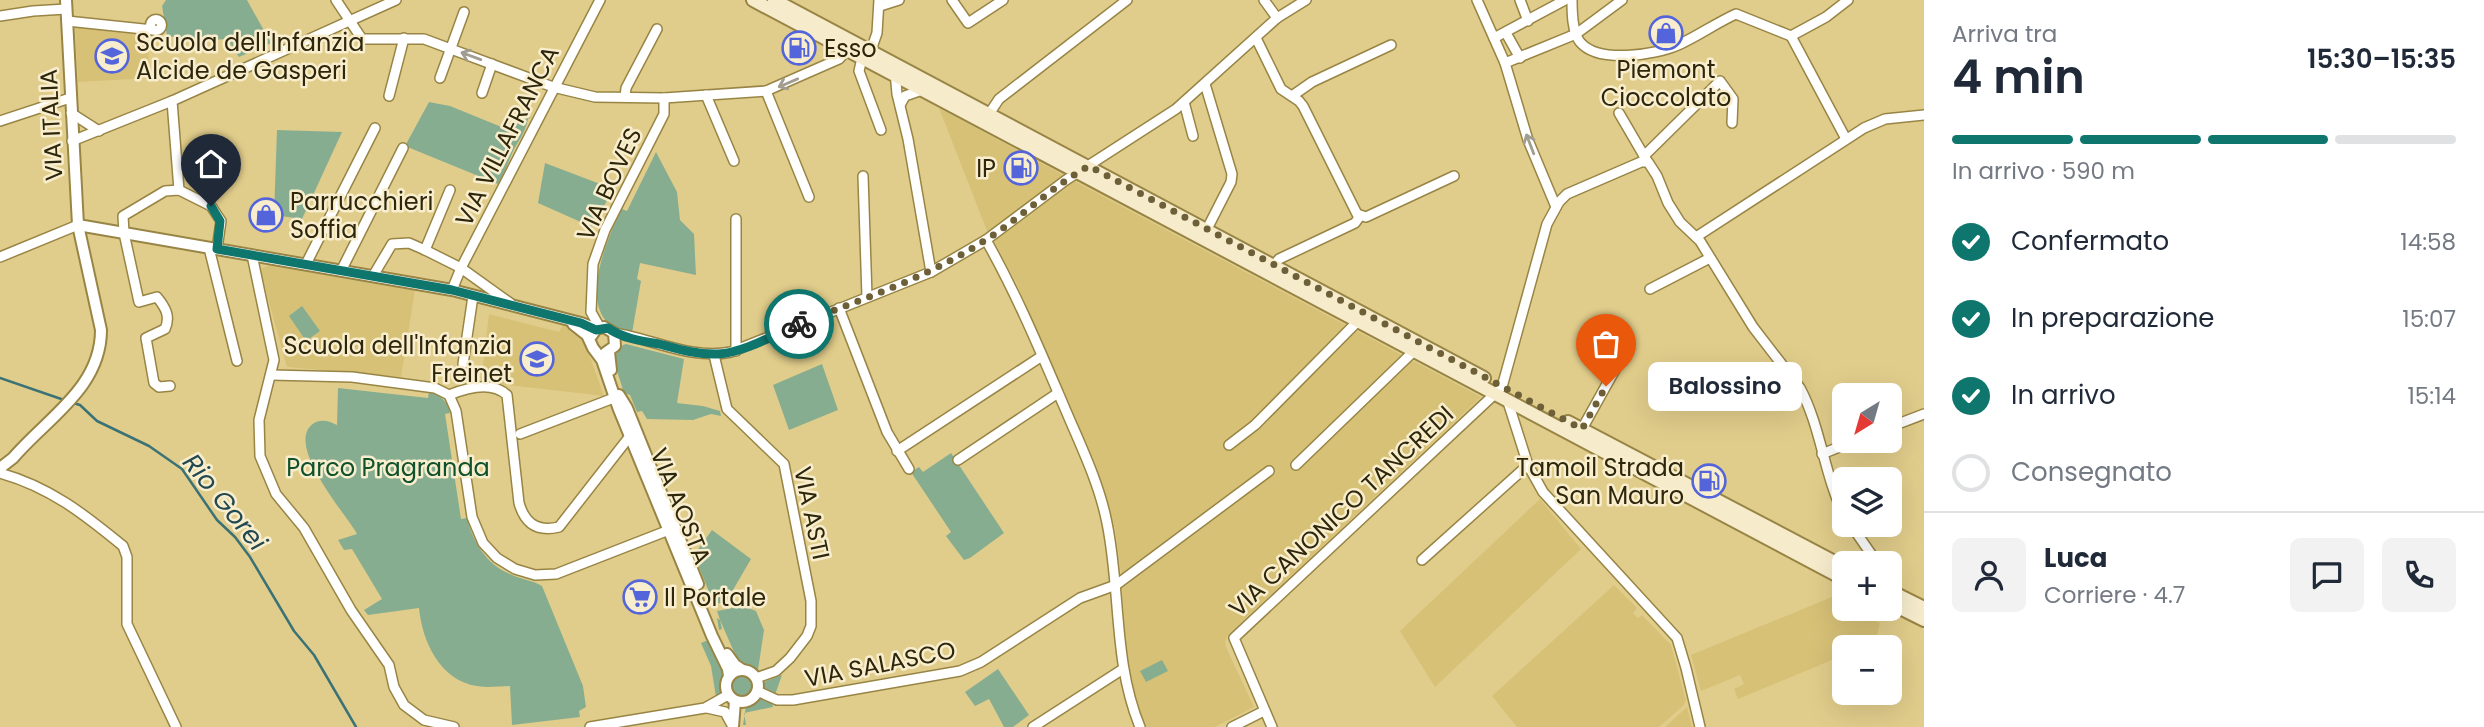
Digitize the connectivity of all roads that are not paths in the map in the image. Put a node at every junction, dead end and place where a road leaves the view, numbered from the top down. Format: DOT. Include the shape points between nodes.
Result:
graph roads {
  1 [pos="336,0"];
  2 [pos="396,0"];
  3 [pos="600,0"];
  4 [pos="753,0"];
  5 [pos="774,0"];
  6 [pos="899,0"];
  7 [pos="952,0"];
  8 [pos="1003,0"];
  9 [pos="1127,0"];
  10 [pos="1264,0"];
  11 [pos="1306,0"];
  12 [pos="1477,0"];
  13 [pos="1565,0"];
  14 [pos="1572,0"];
  15 [pos="1622,0"];
  16 [pos="1848,0"];
  17 [pos="1523,1"];
  18 [pos="879,3"];
  19 [pos="66,4"];
  20 [pos="464,12"];
  21 [pos="0,16"];
  22 [pos="1276,18"];
  23 [pos="349,21"];
  24 [pos="1528,21"];
  25 [pos="66,22"];
  26 [pos="657,29"];
  27 [pos="153,30"];
  28 [pos="1506,33"];
  29 [pos="1576,34"];
  30 [pos="1791,36"];
  31 [pos="404,38"];
  32 [pos="1256,38"];
  33 [pos="1494,38"];
  34 [pos="1391,45"];
  35 [pos="450,48"];
  36 [pos="847,50"];
  37 [pos="867,57"];
  38 [pos="1520,58"];
  39 [pos="1505,63"];
  40 [pos="492,64"];
  41 [pos="895,70"];
  42 [pos="440,78"];
  43 [pos="1205,84"];
  44 [pos="553,88"];
  45 [pos="922,90"];
  46 [pos="766,92"];
  47 [pos="482,93"];
  48 [pos="706,95"];
  49 [pos="389,96"];
  50 [pos="1293,96"];
  51 [pos="625,97"];
  52 [pos="70,98"];
  53 [pos="664,98"];
  54 [pos="949,99"];
  55 [pos="172,101"];
  56 [pos="1184,102"];
  57 [pos="900,104"];
  58 [pos="71,113"];
  59 [pos="1619,113"];
  60 [pos="989,114"];
  61 [pos="1924,115"];
  62 [pos="0,121"];
  63 [pos="1732,123"];
  64 [pos="375,128"];
  65 [pos="881,130"];
  66 [pos="99,131"];
  67 [pos="1193,136"];
  68 [pos="1846,139"];
  69 [pos="72,141"];
  70 [pos="402,148"];
  71 [pos="1646,159"];
  72 [pos="733,162"];
  73 [pos="1078,173"];
  74 [pos="863,176"];
  75 [pos="1454,176"];
  76 [pos="450,190"];
  77 [pos="179,191"];
  78 [pos="808,197"];
  79 [pos="1556,207"];
  80 [pos="1360,216"];
  81 [pos="736,219"];
  82 [pos="78,225"];
  83 [pos="1207,229"];
  84 [pos="124,233"];
  85 [pos="1696,237"];
  86 [pos="986,240"];
  87 [pos="927,242"];
  88 [pos="213,248"];
  89 [pos="425,250"];
  90 [pos="252,255"];
  91 [pos="0,257"];
  92 [pos="1710,258"];
  93 [pos="306,264"];
  94 [pos="945,264"];
  95 [pos="461,268"];
  96 [pos="1271,269"];
  97 [pos="341,271"];
  98 [pos="931,272"];
  99 [pos="373,276"];
  100 [pos="1650,289"];
  101 [pos="452,290"];
  102 [pos="473,296"];
  103 [pos="867,297"];
  104 [pos="517,308"];
  105 [pos="839,308"];
  106 [pos="567,321"];
  107 [pos="1358,321"];
  108 [pos="598,329"];
  109 [pos="618,336"];
  110 [pos="590,341"];
  111 [pos="596,351"];
  112 [pos="736,351"];
  113 [pos="1414,351"];
  114 [pos="609,352"];
  115 [pos="714,355"];
  116 [pos="1042,356"];
  117 [pos="237,361"];
  118 [pos="463,364"];
  119 [pos="1616,366"];
  120 [pos="1790,373"];
  121 [pos="271,375"];
  122 [pos="1764,385"];
  123 [pos="170,386"];
  124 [pos="1058,393"];
  125 [pos="1501,393"];
  126 [pos="449,395"];
  127 [pos="617,397"];
  128 [pos="1924,414"];
  129 [pos="1902,422"];
  130 [pos="1582,429"];
  131 [pos="520,434"];
  132 [pos="630,436"];
  133 [pos="1229,445"];
  134 [pos="20,450"];
  135 [pos="1832,450"];
  136 [pos="897,451"];
  137 [pos="1822,454"];
  138 [pos="0,456"];
  139 [pos="958,460"];
  140 [pos="0,462"];
  141 [pos="1528,465"];
  142 [pos="1296,466"];
  143 [pos="909,469"];
  144 [pos="0,470"];
  145 [pos="1269,471"];
  146 [pos="0,480"];
  147 [pos="26,480"];
  148 [pos="1832,482"];
  149 [pos="669,530"];
  150 [pos="1422,561"];
  151 [pos="1832,561"];
  152 [pos="1832,572"];
  153 [pos="694,581"];
  154 [pos="1116,585"];
  155 [pos="1902,601"];
  156 [pos="1902,604"];
  157 [pos="1924,608"];
  158 [pos="1924,620"];
  159 [pos="1123,668"];
  160 [pos="741,669"];
  161 [pos="729,676"];
  162 [pos="756,678"];
  163 [pos="757,691"];
  164 [pos="736,699"];
  165 [pos="705,708"];
  166 [pos="1264,711"];
  167 [pos="735,726"];
  168 [pos="176,727"];
  169 [pos="454,727"];
  170 [pos="590,727"];
  171 [pos="1033,727"];
  172 [pos="1140,727"];
  173 [pos="1232,727"];
  174 [pos="1272,727"];
  175 [pos="1700,727"];
  1 -- 23 [label="street"];
  2 -- 23 [label="street"];
  3 -- 44 [label="street, VIA VILLAFRANCA"];
  4 -- 36 [label="main road"];
  5 -- 37 [label="main road"];
  6 -- 18 [label="street"];
  7 -- 8 [label="street" via="968,23"];
  9 -- 60 [label="street" via="1005,94"];
  10 -- 22 [label="street"];
  11 -- 22 [label="street"];
  12 -- 33 [label="street"];
  13 -- 24 [label="street"];
  14 -- 29 [label="street"];
  15 -- 29 [label="street"];
  16 -- 30 [label="street"];
  17 -- 24 [label="street"];
  18 -- 37 [label="street" via="877,33"];
  19 -- 21 [label="street"];
  19 -- 25 [label="street, VIA ITALIA"];
  20 -- 35 [label="street"];
  22 -- 32 [label="street"];
  23 -- 31 [label="street" via="362,39"];
  23 -- 55 [label="street"];
  24 -- 28 [label="street"];
  25 -- 27 [label="street"];
  25 -- 52 [label="street, VIA ITALIA"];
  26 -- 51 [label="street"];
  28 -- 33 [label="street"];
  28 -- 38 [label="street"];
  29 -- 30 [label="street" via="1580,43 1595,51 1622,56 1678,45 1736,14"];
  29 -- 38 [label="street"];
  30 -- 68 [label="street"];
  31 -- 35 [label="street"];
  31 -- 49 [label="street"];
  32 -- 43 [label="street"];
  32 -- 50 [label="street" via="1281,89"];
  33 -- 39 [label="street"];
  34 -- 50 [label="street" via="1312,82"];
  40 -- 35 [label="street, one-way"];
  35 -- 42 [label="street"];
  36 -- 37 [label="main road"];
  36 -- 46 [label="street, one-way" via="839,59"];
  37 -- 41 [label="main road"];
  37 -- 65 [label="street" via="859,71"];
  38 -- 39 [label="street"];
  79 -- 39 [label="street, one-way" via="1528,140"];
  40 -- 44 [label="street"];
  40 -- 47 [label="street"];
  41 -- 45 [label="main road"];
  41 -- 54 [label="main road"];
  41 -- 57 [label="street"];
  43 -- 56 [label="street"];
  43 -- 83 [label="street" via="1232,174"];
  44 -- 51 [label="street" via="595,97"];
  44 -- 95 [label="street, VIA VILLAFRANCA"];
  45 -- 54 [label="main road"];
  45 -- 57 [label="street" via="908,94"];
  46 -- 48 [label="street"];
  46 -- 78 [label="street"];
  48 -- 53 [label="street"];
  48 -- 72 [label="street"];
  50 -- 80 [label="street" via="1303,106"];
  51 -- 53 [label="street"];
  52 -- 58 [label="street, VIA ITALIA"];
  52 -- 62 [label="street"];
  53 -- 108 [label="street, VIA BOVES" via="664,114 605,230 593,264 591,312"];
  54 -- 60 [label="main road"];
  54 -- 73 [label="main road"];
  55 -- 66 [label="street"];
  55 -- 77 [label="street"];
  56 -- 67 [label="street"];
  56 -- 73 [label="street"];
  57 -- 87 [label="street"];
  58 -- 66 [label="street"];
  58 -- 69 [label="street, VIA ITALIA"];
  59 -- 71 [label="street"];
  60 -- 73 [label="main road"];
  61 -- 68 [label="street" via="1885,119"];
  63 -- 71 [label="street" via="1733,99 1720,81"];
  64 -- 93 [label="street"];
  66 -- 69 [label="street"];
  68 -- 85 [label="street"];
  69 -- 82 [label="street, VIA ITALIA"];
  70 -- 97 [label="street"];
  71 -- 79 [label="street" via="1567,194"];
  71 -- 85 [label="street" via="1680,222"];
  73 -- 83 [label="main road"];
  73 -- 86 [label="street"];
  73 -- 96 [label="main road"];
  74 -- 103 [label="street"];
  75 -- 80 [label="street" via="1379,212"];
  76 -- 89 [label="street"];
  77 -- 84 [label="street" via="165,191 123,216"];
  77 -- 88 [label="street" via="211,206 220,221"];
  79 -- 125 [label="street"];
  80 -- 96 [label="street" via="1355,223 1279,259"];
  81 -- 112 [label="street"];
  82 -- 84 [label="street"];
  82 -- 91 [label="street"];
  82 -- 134 [label="street, VIA ITALIA" via="101,348 88,379"];
  83 -- 96 [label="main road"];
  84 -- 88 [label="street"];
  84 -- 123 [label="street" via="139,302 157,297 166,310 169,322 165,329 146,338 154,383"];
  85 -- 92 [label="street"];
  86 -- 94 [label="street"];
  86 -- 116 [label="street" via="1013,287"];
  87 -- 94 [label="street"];
  87 -- 98 [label="street"];
  88 -- 90 [label="street"];
  88 -- 117 [label="street"];
  89 -- 95 [label="street"];
  89 -- 99 [label="street" via="409,243 392,244"];
  90 -- 93 [label="street"];
  90 -- 121 [label="street" via="274,360"];
  92 -- 100 [label="street"];
  92 -- 120 [label="street" via="1753,327"];
  93 -- 97 [label="street"];
  94 -- 98 [label="street"];
  95 -- 101 [label="street, VIA VILLAFRANCA"];
  95 -- 104 [label="street"];
  96 -- 107 [label="main road"];
  96 -- 125 [label="main road"];
  97 -- 99 [label="street"];
  98 -- 103 [label="street"];
  99 -- 101 [label="street"];
  101 -- 102 [label="street"];
  102 -- 104 [label="street"];
  102 -- 118 [label="street"];
  103 -- 105 [label="street"];
  104 -- 106 [label="street"];
  105 -- 112 [label="street"];
  105 -- 136 [label="street"];
  106 -- 108 [label="street"];
  106 -- 110 [label="street"];
  107 -- 113 [label="main road"];
  107 -- 133 [label="street" via="1255,425"];
  108 -- 109 [label="street" via="608,328"];
  108 -- 110 [label="street"];
  109 -- 114 [label="street"];
  109 -- 115 [label="street"];
  110 -- 111 [label="street"];
  111 -- 114 [label="street"];
  111 -- 127 [label="street, VIA AOSTA"];
  112 -- 115 [label="street"];
  113 -- 125 [label="main road"];
  113 -- 142 [label="street"];
  114 -- 127 [label="street, VIA AOSTA"];
  115 -- 162 [label="street, VIA ASTI" via="727,409 784,464 811,601 807,636 776,671"];
  116 -- 124 [label="street"];
  116 -- 136 [label="street"];
  119 -- 130 [label="street"];
  120 -- 122 [label="street"];
  120 -- 137 [label="street" via="1806,399"];
  121 -- 126 [label="street" via="352,377 435,388"];
  121 -- 169 [label="street" via="259,420 260,456 276,494 304,528 389,665 404,705 424,720"];
  124 -- 139 [label="street"];
  124 -- 154 [label="street" via="1090,466 1107,521"];
  125 -- 130 [label="main road"];
  125 -- 141 [label="street"];
  125 -- 152 [label="main road"];
  125 -- 166 [label="street, VIA CANONICO TANCREDI" via="1234,638"];
  126 -- 132 [label="street" via="470,387 501,389 507,395 519,503 522,514 542,529 559,527"];
  126 -- 149 [label="street" via="456,411 472,517 483,542 497,558 535,575 556,574"];
  127 -- 131 [label="street"];
  127 -- 132 [label="street, VIA AOSTA"];
  127 -- 153 [label="street, VIA AOSTA" via="627,408"];
  128 -- 129 [label="street"];
  130 -- 151 [label="main road"];
  132 -- 149 [label="street, VIA AOSTA"];
  134 -- 138 [label="street"];
  134 -- 144 [label="street, VIA ITALIA"];
  135 -- 137 [label="street"];
  136 -- 143 [label="street"];
  137 -- 148 [label="street"];
  140 -- 144 [label="street"];
  141 -- 150 [label="street"];
  141 -- 175 [label="street" via="1550,501 1677,638"];
  144 -- 147 [label="street"];
  145 -- 154 [label="street, VIA SALASCO"];
  146 -- 147 [label="street"];
  147 -- 168 [label="street" via="51,492 123,547 127,624"];
  149 -- 153 [label="street, VIA AOSTA"];
  153 -- 160 [label="street, VIA AOSTA" via="721,643"];
  153 -- 161 [label="street, VIA AOSTA"];
  154 -- 159 [label="street"];
  154 -- 163 [label="street, VIA SALASCO" via="1080,598 981,663 960,671 793,700 776,700"];
  155 -- 157 [label="main road"];
  156 -- 158 [label="main road"];
  159 -- 171 [label="street"];
  159 -- 172 [label="street"];
  160 -- 161 [label="street"];
  160 -- 162 [label="street"];
  161 -- 164 [label="street" via="725,685"];
  162 -- 163 [label="street"];
  163 -- 164 [label="street" via="754,697"];
  164 -- 165 [label="street"];
  164 -- 167 [label="street" via="740,714"];
  165 -- 167 [label="street" via="725,712"];
  165 -- 170 [label="street"];
  166 -- 173 [label="street"];
  166 -- 174 [label="street"];
}
